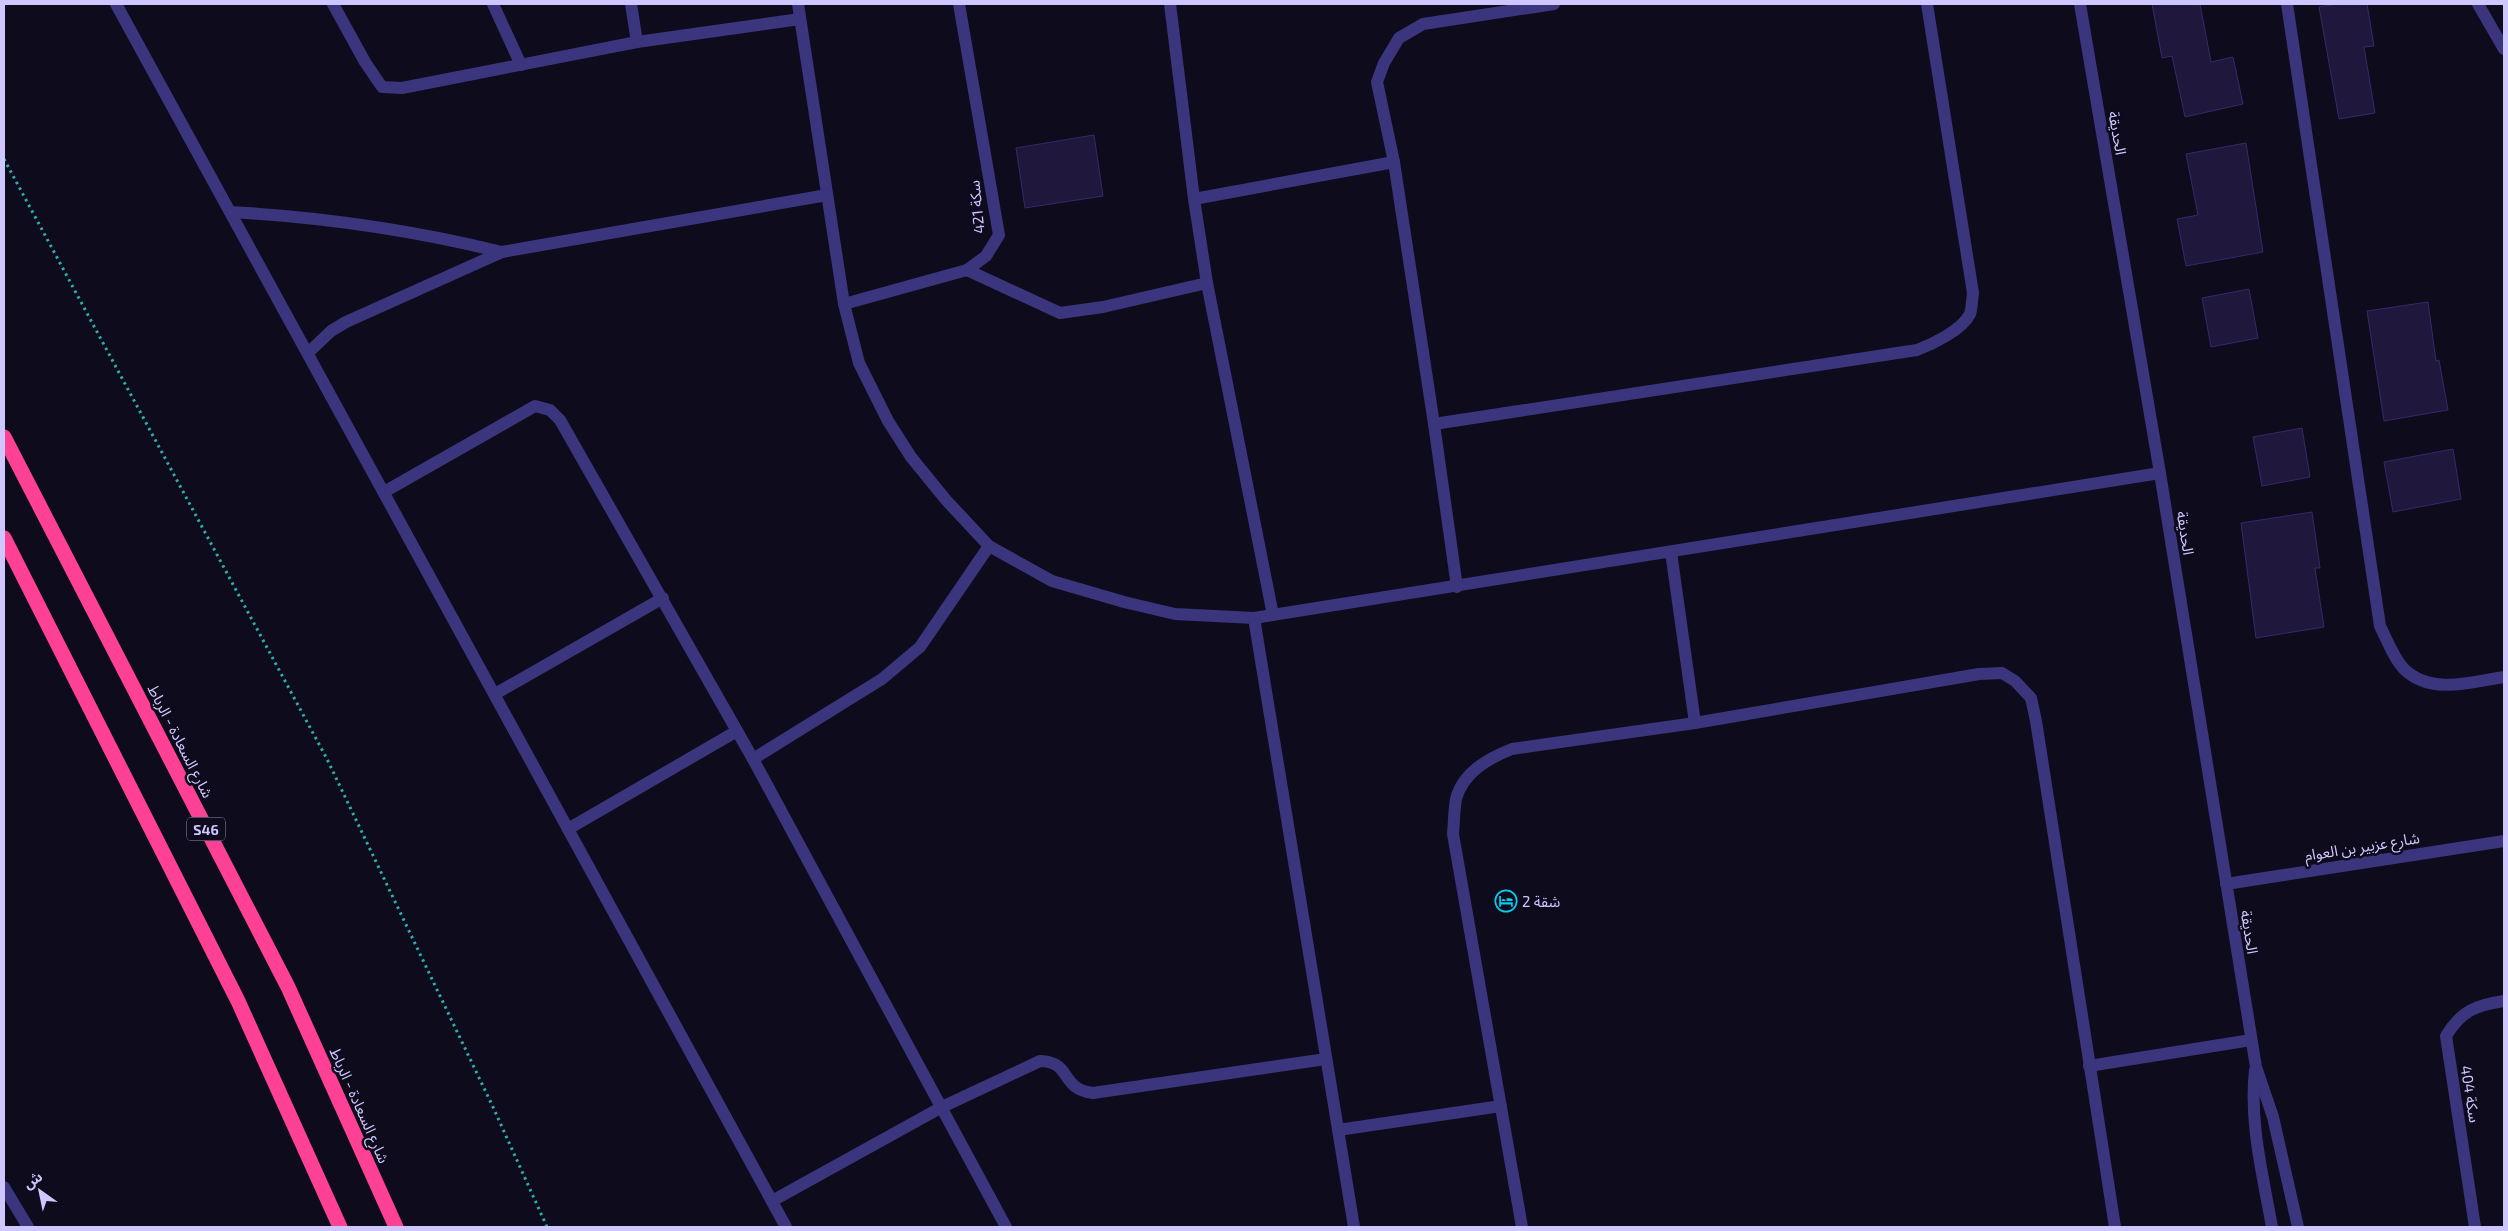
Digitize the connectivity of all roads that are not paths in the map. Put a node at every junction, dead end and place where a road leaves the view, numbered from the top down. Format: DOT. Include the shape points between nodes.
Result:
graph roads {
  1 [pos="116,4"];
  2 [pos="333,4"];
  3 [pos="492,4"];
  4 [pos="631,4"];
  5 [pos="798,4"];
  6 [pos="959,4"];
  7 [pos="1170,4"];
  8 [pos="1554,4"];
  9 [pos="1927,4"];
  10 [pos="2080,4"];
  11 [pos="2287,4"];
  12 [pos="2478,4"];
  13 [pos="800,19"];
  14 [pos="637,42"];
  15 [pos="2504,49"];
  16 [pos="521,65"];
  17 [pos="1394,162"];
  18 [pos="827,195"];
  19 [pos="1194,199"];
  20 [pos="230,212"];
  21 [pos="502,252"];
  22 [pos="967,270"];
  23 [pos="1207,283"];
  24 [pos="844,304"];
  25 [pos="308,353"];
  26 [pos="1434,424"];
  27 [pos="4,437"];
  28 [pos="2160,473"];
  29 [pos="384,492"];
  30 [pos="4,538"];
  31 [pos="989,546"];
  32 [pos="1671,552"];
  33 [pos="1457,587"];
  34 [pos="663,598"];
  35 [pos="1273,616"];
  36 [pos="1254,618"];
  37 [pos="2504,677"];
  38 [pos="495,694"];
  39 [pos="1695,723"];
  40 [pos="737,731"];
  41 [pos="753,759"];
  42 [pos="568,829"];
  43 [pos="2504,841"];
  44 [pos="2226,884"];
  45 [pos="2504,1001"];
  46 [pos="2251,1040"];
  47 [pos="1326,1059"];
  48 [pos="2090,1066"];
  49 [pos="2256,1067"];
  50 [pos="1500,1106"];
  51 [pos="942,1107"];
  52 [pos="1338,1130"];
  53 [pos="4,1187"];
  54 [pos="772,1201"];
  55 [pos="28,1227"];
  56 [pos="340,1227"];
  57 [pos="396,1227"];
  58 [pos="786,1227"];
  59 [pos="1006,1227"];
  60 [pos="1354,1227"];
  61 [pos="1522,1227"];
  62 [pos="2116,1227"];
  63 [pos="2272,1227"];
  64 [pos="2298,1227"];
  65 [pos="2475,1227"];
  1 -- 20 [label="street"];
  2 -- 16 [label="street" via="364,62 382,87 402,88"];
  3 -- 16 [label="street"];
  4 -- 14 [label="street"];
  5 -- 13 [label="street"];
  6 -- 22 [label="street, سكة 421" via="999,235 986,256"];
  7 -- 19 [label="street"];
  8 -- 17 [label="street" via="1423,24 1399,38 1377,82"];
  9 -- 26 [label="street" via="1973,294 1970,314 1955,329 1937,342 1917,350"];
  10 -- 28 [label="street, الحديقة"];
  11 -- 37 [label="street" via="2380,626 2404,670 2423,681 2446,686"];
  12 -- 15 [label="street"];
  13 -- 14 [label="street"];
  13 -- 18 [label="street"];
  14 -- 16 [label="street"];
  17 -- 19 [label="street"];
  17 -- 26 [label="street"];
  18 -- 21 [label="street"];
  18 -- 24 [label="street"];
  19 -- 23 [label="street"];
  20 -- 21 [label="street" via="374,225"];
  20 -- 25 [label="street"];
  21 -- 25 [label="street" via="346,322 331,331"];
  22 -- 23 [label="street" via="1060,313"];
  22 -- 24 [label="street, سكة 421"];
  23 -- 35 [label="street"];
  24 -- 31 [label="street" via="859,362 888,421 911,458"];
  25 -- 29 [label="street"];
  26 -- 33 [label="street"];
  27 -- 57 [label="highway, شارع السعادة - الرباط / S46" via="288,986"];
  28 -- 32 [label="street"];
  28 -- 44 [label="street, الحديقة"];
  29 -- 34 [label="street" via="535,406 550,410 560,420"];
  29 -- 38 [label="street"];
  30 -- 56 [label="highway" via="238,1001"];
  31 -- 36 [label="street" via="1052,581 1124,602 1175,614"];
  31 -- 41 [label="street" via="920,647 882,679"];
  32 -- 33 [label="street"];
  32 -- 39 [label="street"];
  33 -- 35 [label="street"];
  34 -- 38 [label="street"];
  34 -- 40 [label="street"];
  35 -- 36 [label="street"];
  36 -- 47 [label="street"];
  38 -- 42 [label="street"];
  39 -- 48 [label="street" via="1979,674 2002,673 2015,681 2031,698 2036,721"];
  39 -- 50 [label="street" via="1512,749 1489,758 1471,773 1456,798 1453,834"];
  40 -- 41 [label="street"];
  40 -- 42 [label="street"];
  41 -- 51 [label="street"];
  42 -- 54 [label="street"];
  43 -- 44 [label="street, شارع عزبير بن العوام"];
  44 -- 46 [label="street, الحديقة"];
  45 -- 65 [label="street, سكة 404" via="2471,1009 2455,1020 2446,1036"];
  46 -- 48 [label="street"];
  46 -- 49 [label="street, الحديقة"];
  47 -- 51 [label="street" via="1093,1093 1080,1091 1052,1062 1040,1061"];
  47 -- 52 [label="street"];
  48 -- 62 [label="street"];
  49 -- 63 [label="street, الحديقة" via="2255,1124"];
  49 -- 64 [label="street, الحديقة" via="2273,1117"];
  50 -- 52 [label="street"];
  50 -- 61 [label="street"];
  51 -- 54 [label="street"];
  51 -- 59 [label="street"];
  52 -- 60 [label="street"];
  53 -- 55 [label="street"];
  54 -- 58 [label="street"];
}
